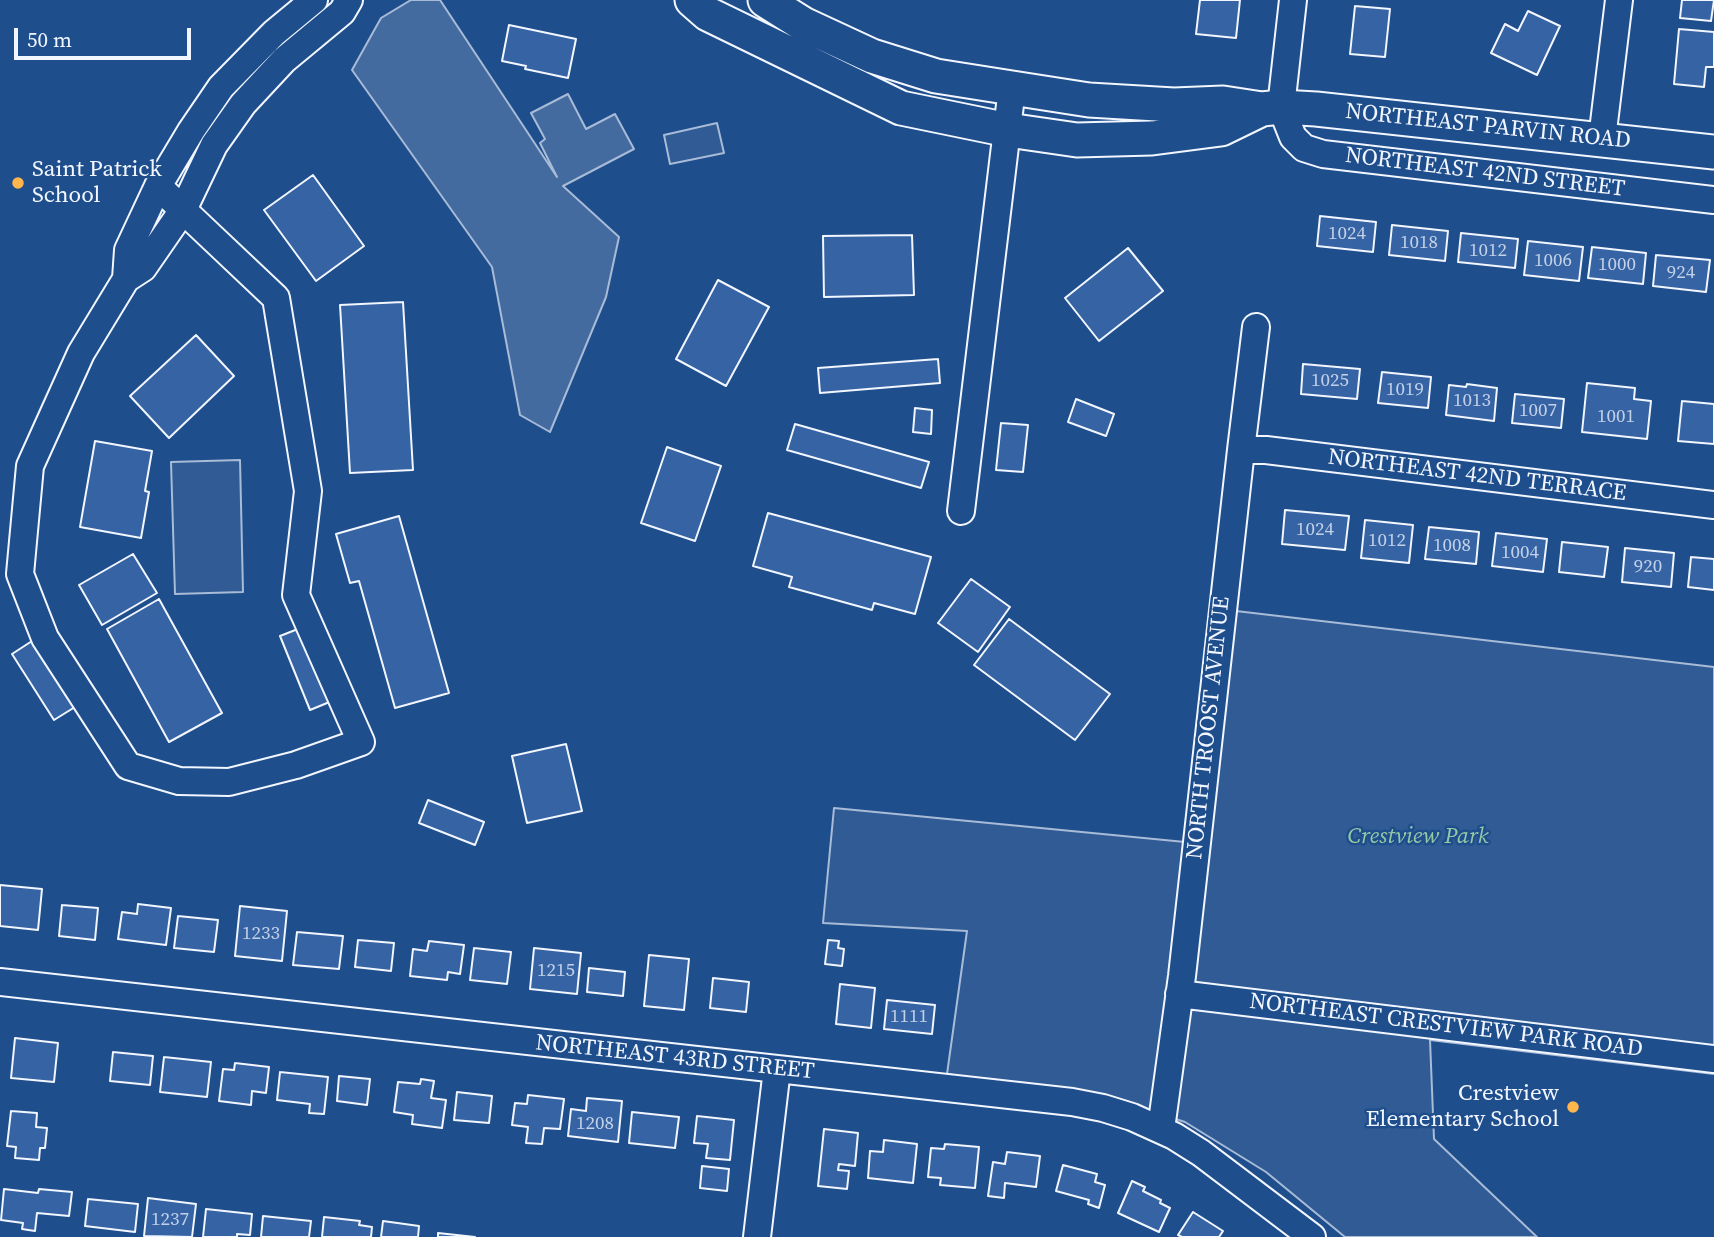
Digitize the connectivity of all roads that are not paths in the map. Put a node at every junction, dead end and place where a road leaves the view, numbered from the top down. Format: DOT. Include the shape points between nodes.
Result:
graph roads {
  1 [pos="314,0"];
  2 [pos="349,0"];
  3 [pos="692,0"];
  4 [pos="765,0"];
  5 [pos="1293,0"];
  6 [pos="1619,0"];
  7 [pos="1012,88"];
  8 [pos="1272,108"];
  9 [pos="1008,130"];
  10 [pos="1602,139"];
  11 [pos="1714,152"];
  12 [pos="158,186"];
  13 [pos="1714,200"];
  14 [pos="183,210"];
  15 [pos="126,279"];
  16 [pos="1256,327"];
  17 [pos="1241,450"];
  18 [pos="1714,505"];
  19 [pos="961,511"];
  20 [pos="0,982"];
  21 [pos="1179,995"];
  22 [pos="1714,1059"];
  23 [pos="777,1069"];
  24 [pos="1161,1129"];
  25 [pos="757,1237"];
  26 [pos="1312,1237"];
  1 -- 12 [label="street" via="221,87"];
  2 -- 14 [label="street" via="342,12 284,60 243,104 214,145"];
  3 -- 9 [label="main road, NORTHEAST PARVIN ROAD" via="708,14 901,108"];
  4 -- 7 [label="main road, NORTHEAST PARVIN ROAD" via="803,24 872,56 936,76"];
  5 -- 8 [label="street"];
  6 -- 10 [label="street"];
  7 -- 8 [label="main road, NORTHEAST PARVIN ROAD" via="1089,100"];
  7 -- 9 [label="street"];
  8 -- 9 [label="main road, NORTHEAST PARVIN ROAD" via="1221,129 1152,138 1077,140"];
  8 -- 10 [label="main road, NORTHEAST PARVIN ROAD"];
  8 -- 13 [label="street, NORTHEAST 42ND STREET" via="1304,148 1323,154"];
  9 -- 19 [label="street"];
  10 -- 11 [label="main road, NORTHEAST PARVIN ROAD"];
  12 -- 14 [label="street"];
  12 -- 15 [label="street" via="128,250"];
  14 -- 15 [label="street" via="142,268"];
  14 -- 15 [label="street" via="276,298 308,491 296,595 361,742 229,782 179,781 128,766 45,638 20,574 30,466 81,353"];
  16 -- 17 [label="street, NORTH TROOST AVENUE"];
  17 -- 18 [label="street, NORTHEAST 42ND TERRACE"];
  17 -- 21 [label="street, NORTH TROOST AVENUE"];
  20 -- 23 [label="street, NORTHEAST 43RD STREET"];
  21 -- 22 [label="street, NORTHEAST CRESTVIEW PARK ROAD"];
  21 -- 24 [label="street, NORTH TROOST AVENUE"];
  23 -- 24 [label="street, NORTHEAST 43RD STREET" via="1072,1102"];
  23 -- 25 [label="street"];
  24 -- 26 [label="street, NORTHEAST 43RD STREET" via="1201,1153"];
}
